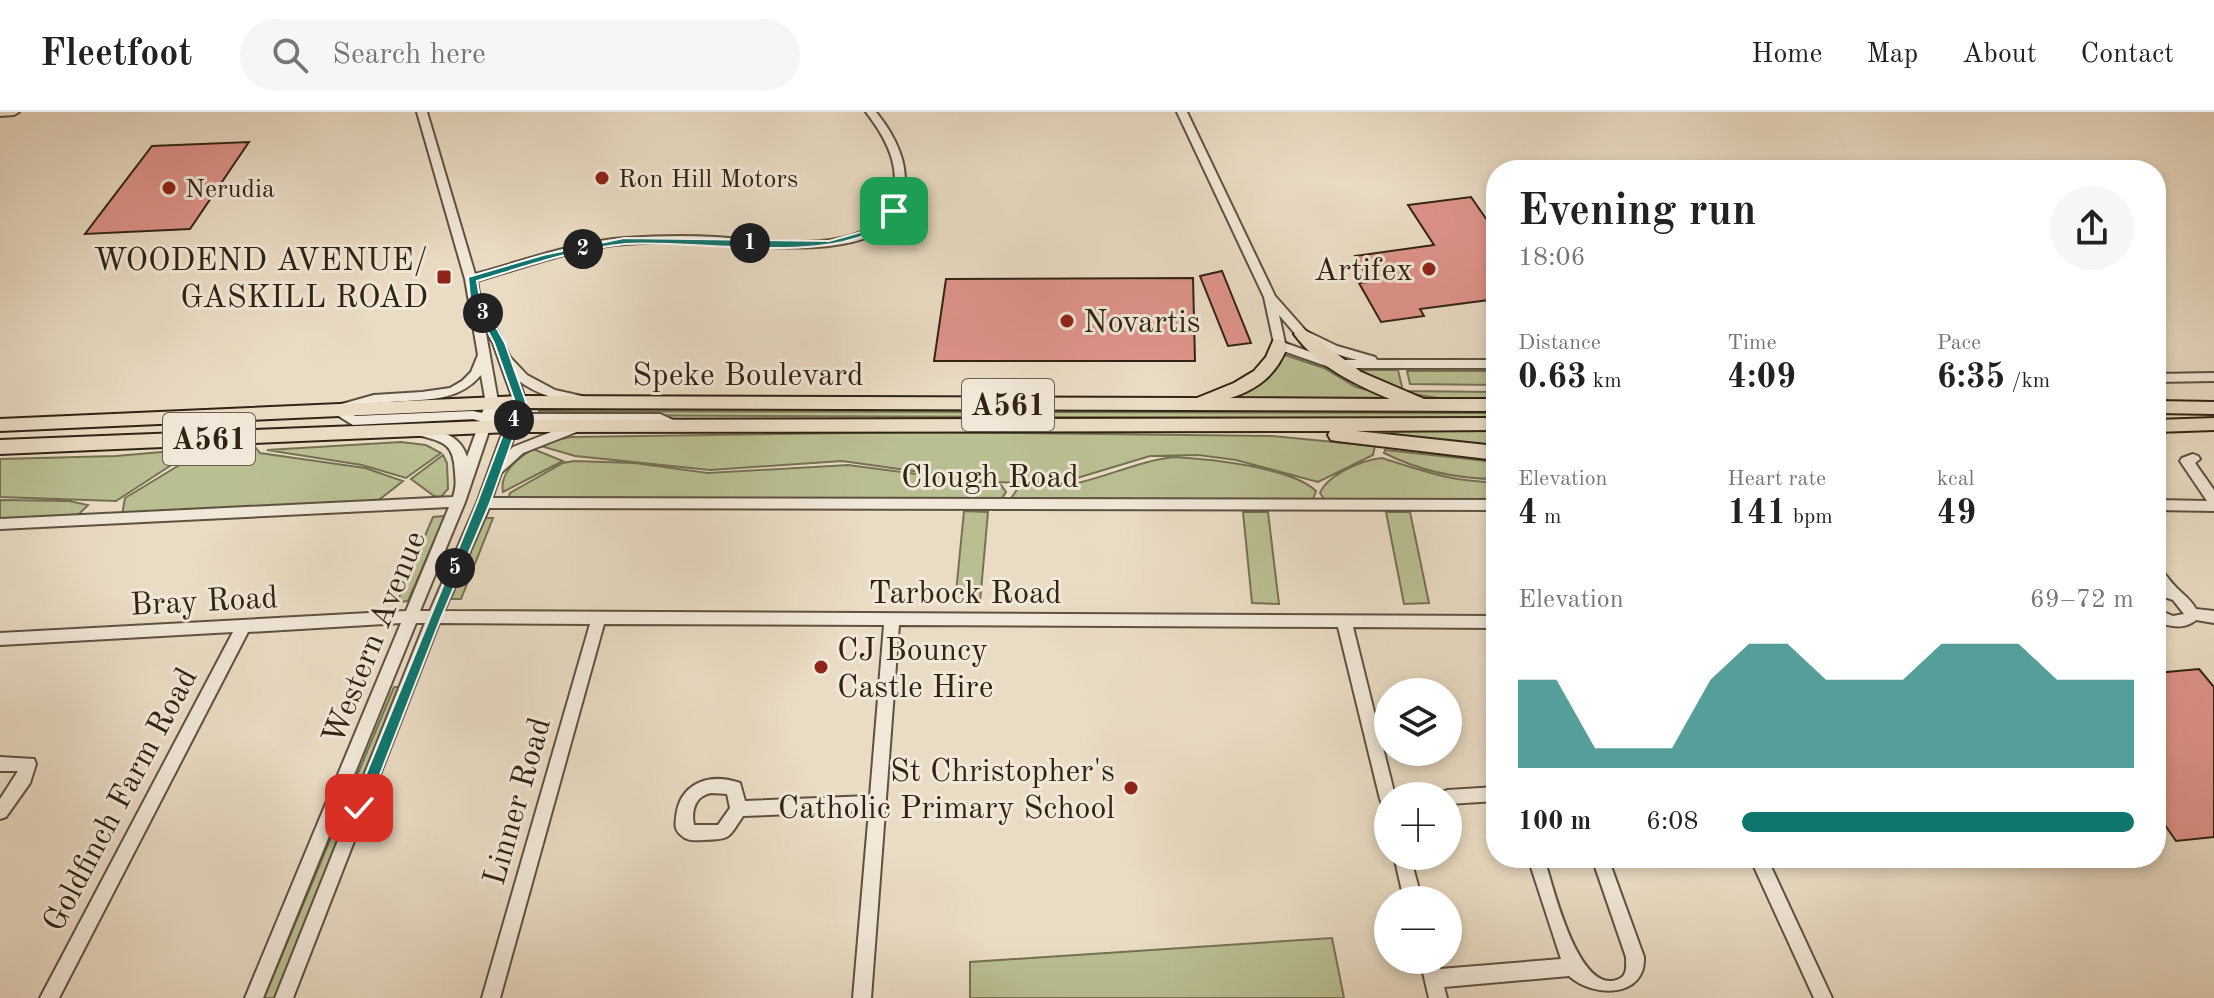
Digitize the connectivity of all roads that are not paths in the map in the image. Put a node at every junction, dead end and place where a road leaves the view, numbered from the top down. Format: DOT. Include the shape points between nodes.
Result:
graph roads {
  1 [pos="14,112"];
  2 [pos="422,112"];
  3 [pos="871,112"];
  4 [pos="1182,112"];
  5 [pos="0,113"];
  6 [pos="471,279"];
  7 [pos="1270,297"];
  8 [pos="475,298"];
  9 [pos="1302,334"];
  10 [pos="499,343"];
  11 [pos="1279,345"];
  12 [pos="483,354"];
  13 [pos="1403,363"];
  14 [pos="1332,364"];
  15 [pos="1486,364"];
  16 [pos="2214,377"];
  17 [pos="2166,378"];
  18 [pos="601,403"];
  19 [pos="1486,405"];
  20 [pos="1428,406"];
  21 [pos="1178,407"];
  22 [pos="2166,407"];
  23 [pos="2214,408"];
  24 [pos="335,410"];
  25 [pos="517,414"];
  26 [pos="487,417"];
  27 [pos="1486,424"];
  28 [pos="2214,424"];
  29 [pos="0,425"];
  30 [pos="1258,425"];
  31 [pos="580,426"];
  32 [pos="675,426"];
  33 [pos="2166,426"];
  34 [pos="417,431"];
  35 [pos="0,447"];
  36 [pos="1486,452"];
  37 [pos="2193,459"];
  38 [pos="494,475"];
  39 [pos="460,496"];
  40 [pos="484,503"];
  41 [pos="2214,503"];
  42 [pos="1486,505"];
  43 [pos="2166,505"];
  44 [pos="0,524"];
  45 [pos="2166,592"];
  46 [pos="2191,614"];
  47 [pos="411,617"];
  48 [pos="2214,617"];
  49 [pos="434,618"];
  50 [pos="2166,618"];
  51 [pos="598,620"];
  52 [pos="892,620"];
  53 [pos="1344,622"];
  54 [pos="1486,622"];
  55 [pos="243,627"];
  56 [pos="0,639"];
  57 [pos="0,764"];
  58 [pos="1384,782"];
  59 [pos="1486,795"];
  60 [pos="1462,796"];
  61 [pos="876,803"];
  62 [pos="738,809"];
  63 [pos="0,812"];
  64 [pos="1539,868"];
  65 [pos="1603,868"];
  66 [pos="1763,868"];
  67 [pos="1573,967"];
  68 [pos="1432,974"];
  69 [pos="1433,979"];
  70 [pos="49,998"];
  71 [pos="254,998"];
  72 [pos="284,998"];
  73 [pos="491,998"];
  74 [pos="862,998"];
  75 [pos="1438,998"];
  76 [pos="1823,998"];
  1 -- 5 [label="street"];
  2 -- 6 [label="street"];
  3 -- 6 [label="street" via="883,125 901,178 894,211 865,235 830,244 609,243"];
  4 -- 7 [label="street"];
  6 -- 8 [label="street"];
  7 -- 9 [label="street"];
  7 -- 11 [label="street"];
  8 -- 10 [label="street"];
  8 -- 12 [label="street"];
  9 -- 13 [label="street" via="1363,359"];
  9 -- 14 [label="highway"];
  10 -- 18 [label="street" via="515,372 533,387"];
  10 -- 25 [label="street"];
  11 -- 14 [label="street"];
  11 -- 21 [label="highway" via="1261,377"];
  12 -- 24 [label="street" via="479,372 461,389 374,399"];
  12 -- 26 [label="street"];
  13 -- 14 [label="street"];
  13 -- 15 [label="street"];
  14 -- 20 [label="highway"];
  16 -- 17 [label="street"];
  18 -- 21 [label="highway, Speke Boulevard / A561"];
  18 -- 25 [label="highway, Speke Boulevard / A561"];
  19 -- 20 [label="highway, Speke Boulevard / A561"];
  20 -- 21 [label="highway, Speke Boulevard / A561"];
  22 -- 23 [label="highway"];
  24 -- 26 [label="highway, Speke Boulevard / A561"];
  24 -- 29 [label="highway, Speke Boulevard / A561"];
  25 -- 26 [label="highway, Speke Boulevard / A561"];
  25 -- 31 [label="highway, Speke Boulevard / A561"];
  25 -- 32 [label="street, A561" via="660,418"];
  25 -- 38 [label="street, Western Avenue"];
  26 -- 34 [label="highway, Speke Boulevard / A561"];
  26 -- 39 [label="street, Western Avenue"];
  27 -- 30 [label="highway, Speke Boulevard / A561"];
  28 -- 33 [label="highway"];
  30 -- 32 [label="highway, Speke Boulevard / A561"];
  30 -- 36 [label="highway"];
  31 -- 32 [label="highway, Speke Boulevard / A561"];
  31 -- 38 [label="street" via="518,450"];
  34 -- 35 [label="highway, Speke Boulevard / A561"];
  34 -- 39 [label="street" via="450,438 457,445"];
  37 -- 41 [label="street" via="2187,461"];
  38 -- 40 [label="street, Western Avenue"];
  39 -- 44 [label="street"];
  39 -- 47 [label="street, Western Avenue"];
  40 -- 42 [label="street, Clough Road"];
  40 -- 49 [label="street, Western Avenue"];
  41 -- 43 [label="street"];
  45 -- 46 [label="street" via="2185,602"];
  46 -- 48 [label="street"];
  46 -- 50 [label="street" via="2180,623"];
  47 -- 49 [label="street, Bray Road"];
  47 -- 55 [label="street, Bray Road"];
  47 -- 71 [label="street, Western Avenue"];
  49 -- 51 [label="street, Tarbock Road"];
  49 -- 72 [label="street, Western Avenue"];
  51 -- 52 [label="street, Tarbock Road"];
  51 -- 73 [label="street, Linner Road"];
  52 -- 53 [label="street, Tarbock Road"];
  52 -- 61 [label="street"];
  53 -- 54 [label="street, Tarbock Road"];
  53 -- 58 [label="street"];
  55 -- 56 [label="street, Bray Road"];
  55 -- 70 [label="street, Goldfinch Farm Road"];
  57 -- 63 [label="street" via="28,764"];
  59 -- 60 [label="street"];
  61 -- 62 [label="street"];
  61 -- 74 [label="street"];
  64 -- 67 [label="street"];
  65 -- 67 [label="street" via="1637,972 1632,985 1606,991 1592,987"];
  66 -- 76 [label="street"];
  67 -- 69 [label="street"];
  68 -- 69 [label="street"];
  69 -- 75 [label="street"];
}
